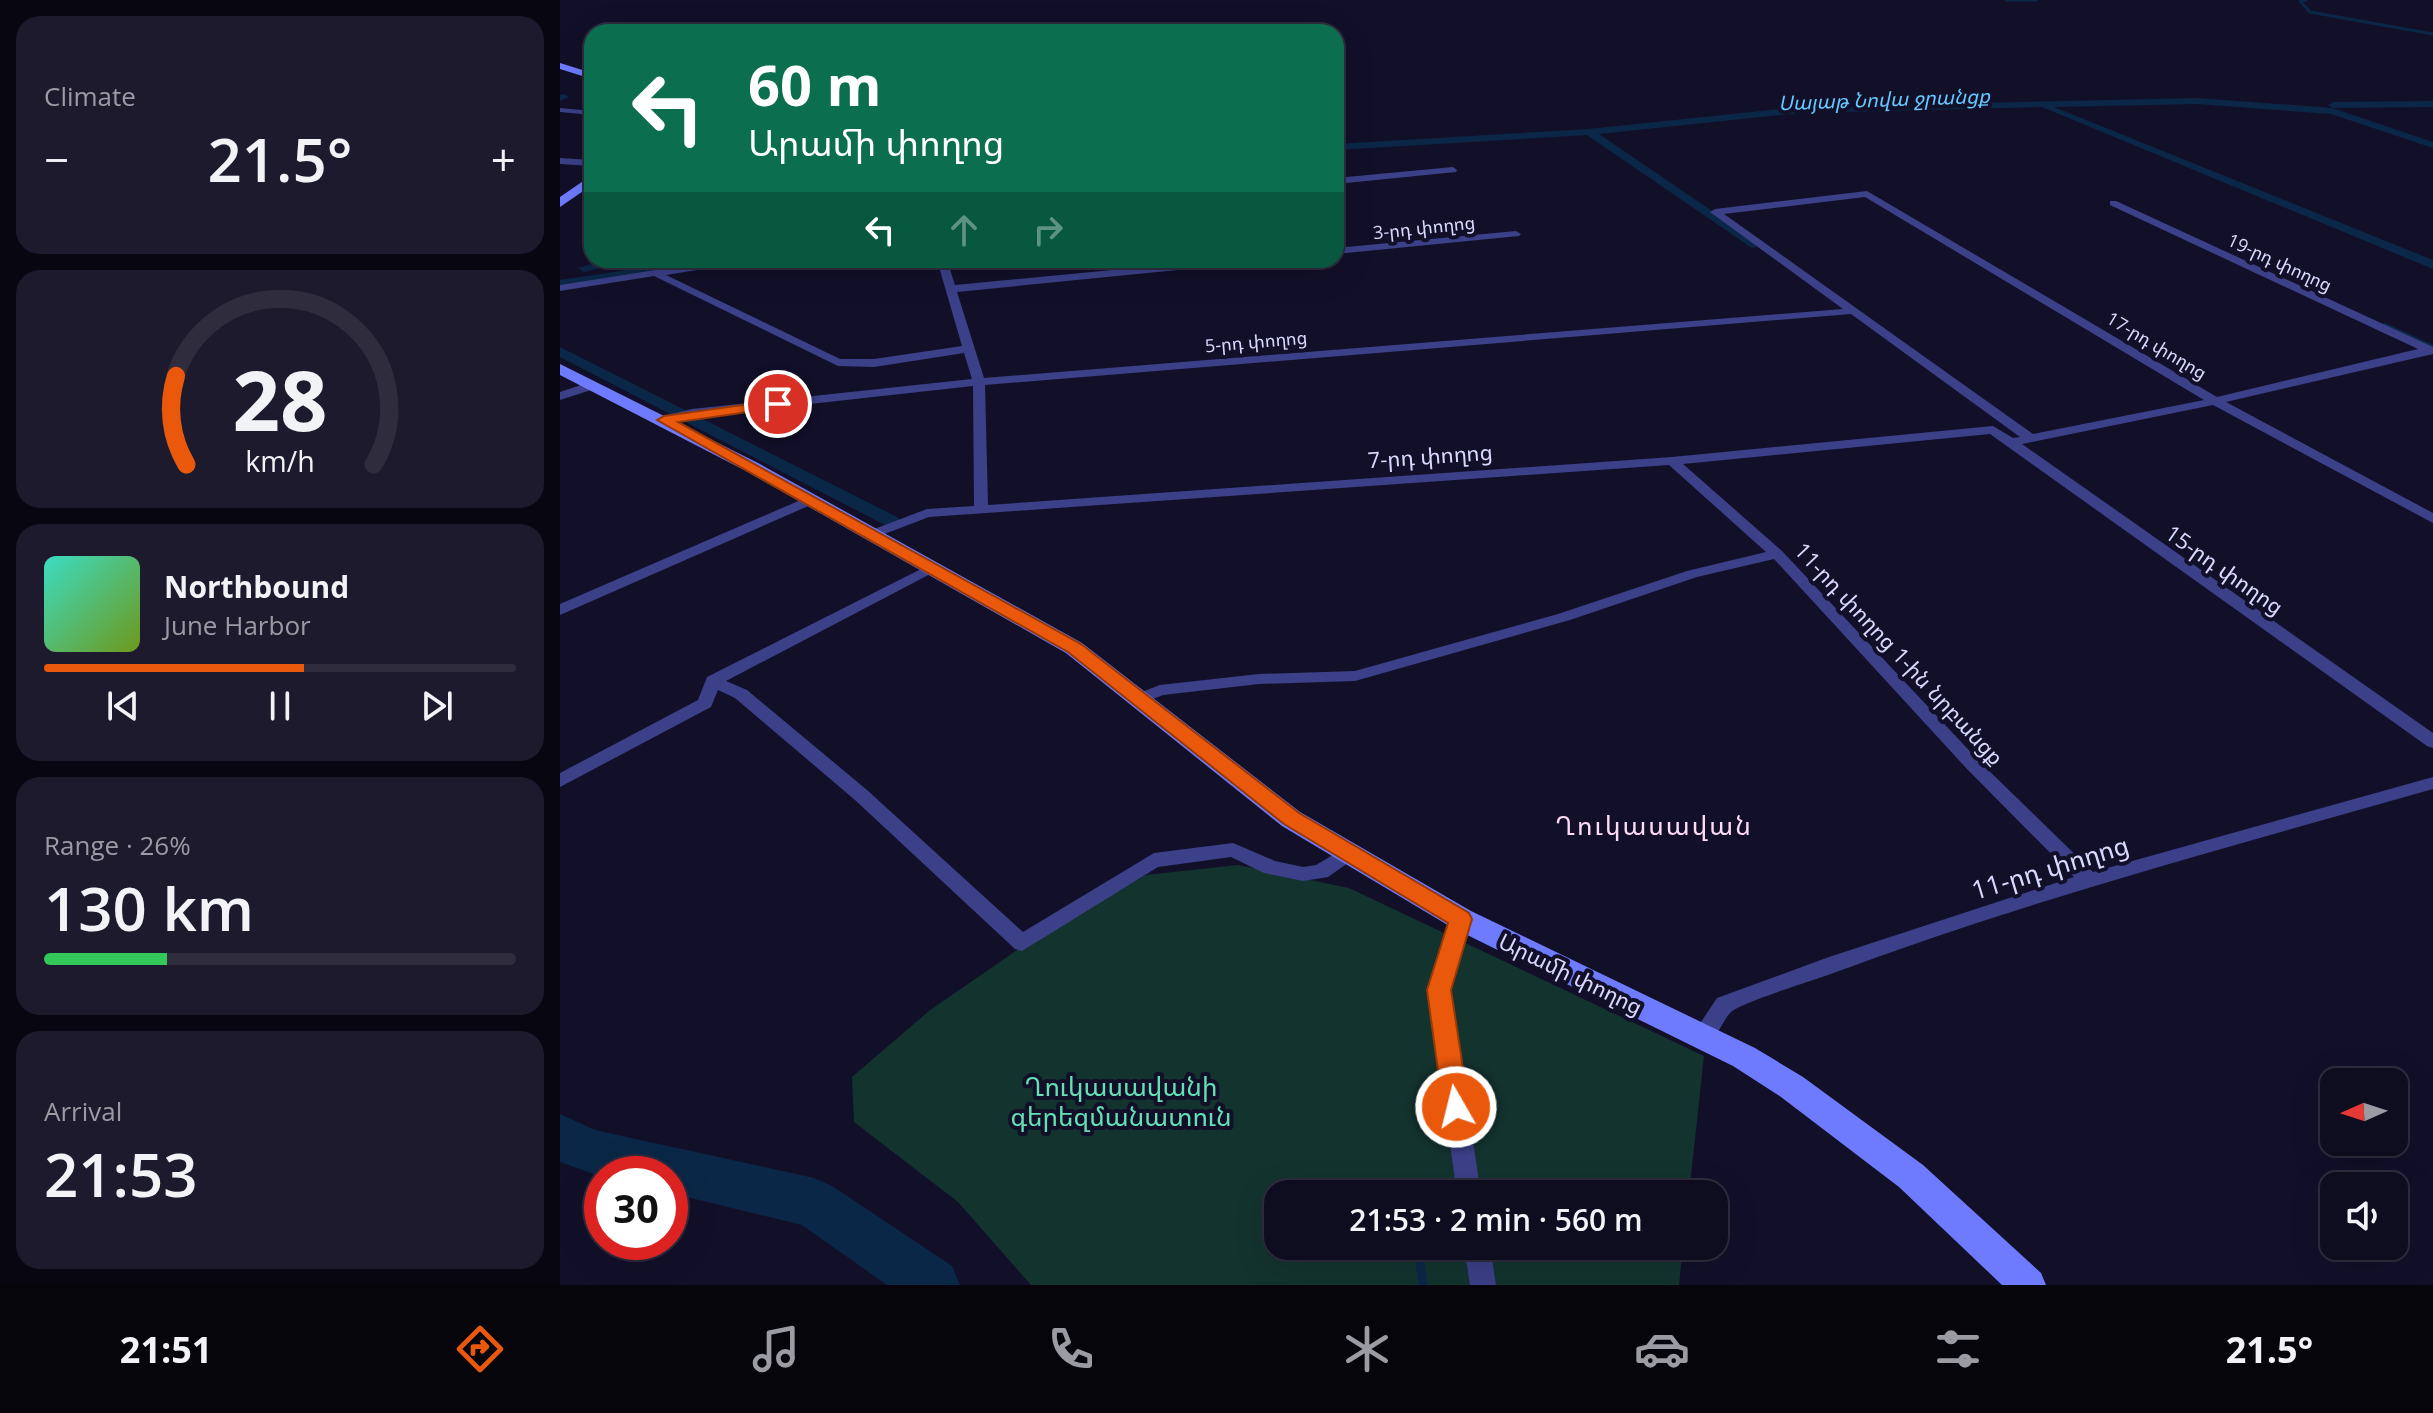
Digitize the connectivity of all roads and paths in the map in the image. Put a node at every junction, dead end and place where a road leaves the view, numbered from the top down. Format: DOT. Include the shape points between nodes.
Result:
graph roads {
  1 [pos="560,66"];
  2 [pos="584,74"];
  3 [pos="560,110"];
  4 [pos="584,112"];
  5 [pos="560,161"];
  6 [pos="584,162"];
  7 [pos="1453,170"];
  8 [pos="1344,180"];
  9 [pos="584,185"];
  10 [pos="560,203"];
  11 [pos="2113,203"];
  12 [pos="1516,234"];
  13 [pos="1344,250"];
  14 [pos="688,268"];
  15 [pos="944,268"];
  16 [pos="1166,268"];
  17 [pos="655,273"];
  18 [pos="560,288"];
  19 [pos="951,289"];
  20 [pos="1853,311"];
  21 [pos="968,349"];
  22 [pos="2431,351"];
  23 [pos="560,369"];
  24 [pos="979,382"];
  25 [pos="590,386"];
  26 [pos="560,396"];
  27 [pos="2215,401"];
  28 [pos="664,420"];
  29 [pos="1993,430"];
  30 [pos="2029,437"];
  31 [pos="2009,443"];
  32 [pos="1672,461"];
  33 [pos="810,500"];
  34 [pos="981,508"];
  35 [pos="2433,519"];
  36 [pos="874,534"];
  37 [pos="1777,554"];
  38 [pos="931,568"];
  39 [pos="560,610"];
  40 [pos="713,681"];
  41 [pos="1140,699"];
  42 [pos="2433,742"];
  43 [pos="560,781"];
  44 [pos="2433,783"];
  45 [pos="1348,853"];
  46 [pos="2089,880"];
  47 [pos="1461,919"];
  48 [pos="1702,1037"];
  49 [pos="1467,1180"];
  50 [pos="1479,1260"];
  51 [pos="1483,1285"];
  52 [pos="2028,1285"];
  1 -- 2 [label="main road"];
  3 -- 4 [label="street"];
  5 -- 6 [label="street"];
  7 -- 8 [label="street"];
  9 -- 10 [label="main road"];
  11 -- 22 [label="street, 19-րդ փողոց"];
  12 -- 13 [label="street, 3-րդ փողոց"];
  14 -- 17 [label="street"];
  15 -- 19 [label="street"];
  16 -- 19 [label="street"];
  17 -- 18 [label="street"];
  17 -- 21 [label="street" via="838,362 863,364"];
  19 -- 21 [label="street"];
  20 -- 24 [label="street, 5-րդ փողոց"];
  20 -- 27 [label="street, 17-րդ փողոց" via="1715,212 1867,194"];
  20 -- 30 [label="street"];
  21 -- 24 [label="street"];
  22 -- 27 [label="street"];
  23 -- 25 [label="main road, Արամի փողոց"];
  24 -- 28 [label="street, 5-րդ փողոց"];
  24 -- 34 [label="street"];
  25 -- 26 [label="street"];
  25 -- 28 [label="main road, Արամի փողոց"];
  27 -- 30 [label="street"];
  27 -- 35 [label="street, 17-րդ փողոց"];
  28 -- 33 [label="main road, Արամի փողոց"];
  29 -- 31 [label="street, 15-րդ փողոց"];
  29 -- 32 [label="street, 7-րդ փողոց"];
  30 -- 31 [label="street"];
  31 -- 42 [label="street, 15-րդ փողոց"];
  32 -- 34 [label="street, 7-րդ փողոց"];
  32 -- 37 [label="street, 11-րդ փողոց 1-ին նրբանցք"];
  33 -- 36 [label="main road, Արամի փողոց"];
  33 -- 39 [label="street"];
  34 -- 36 [label="street, 7-րդ փողոց" via="927,513"];
  36 -- 38 [label="main road, Արամի փողոց"];
  37 -- 41 [label="street" via="1692,574 1564,617 1355,676 1259,679 1160,690"];
  37 -- 46 [label="street, 11-րդ փողոց 1-ին նրբանցք" via="1973,765"];
  38 -- 40 [label="street"];
  38 -- 41 [label="main road, Արամի փողոց" via="1074,648"];
  40 -- 43 [label="street" via="705,703"];
  40 -- 45 [label="street" via="741,694 861,795 1022,943 1154,860 1233,850 1271,868 1303,874 1321,872"];
  41 -- 45 [label="main road, Արամի փողոց" via="1291,819"];
  44 -- 46 [label="street, 11-րդ փողոց"];
  45 -- 47 [label="main road, Արամի փողոց"];
  46 -- 48 [label="street, 11-րդ փողոց" via="1725,1004"];
  47 -- 48 [label="main road, Արամի փողոց"];
  47 -- 49 [label="street" via="1439,990"];
  48 -- 52 [label="main road, Արամի փողոց" via="1792,1087 1911,1176"];
  50 -- 51 [label="street"];
}
